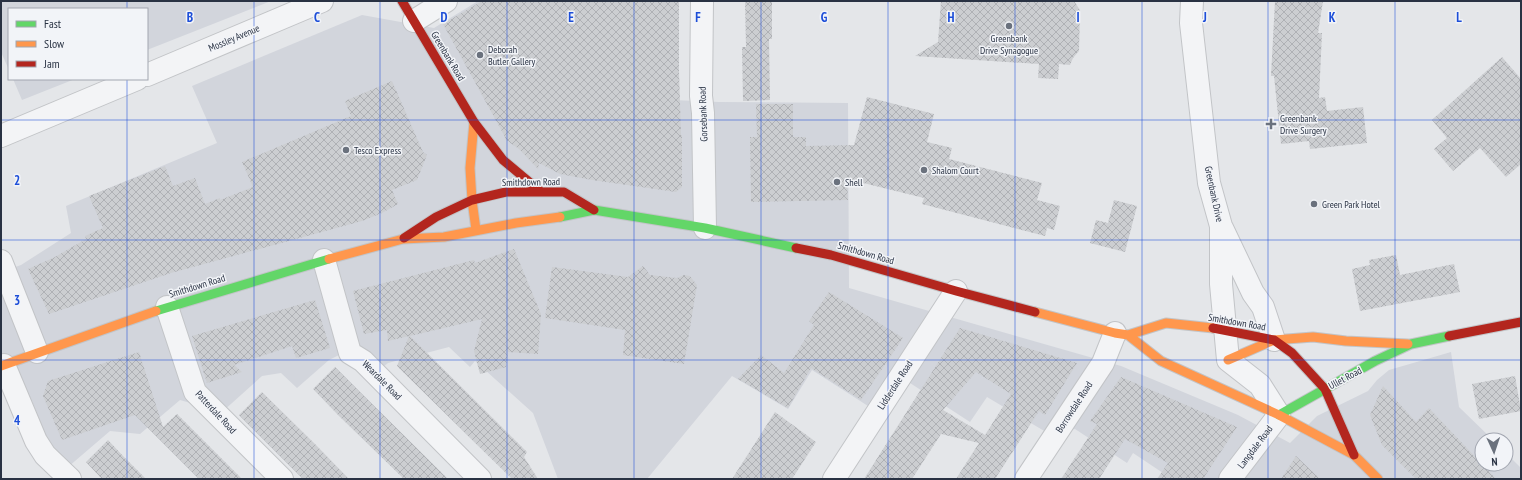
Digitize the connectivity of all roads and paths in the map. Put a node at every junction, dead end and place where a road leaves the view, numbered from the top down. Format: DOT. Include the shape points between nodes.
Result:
graph roads {
  1 [pos="322,1"];
  2 [pos="402,1"];
  3 [pos="446,1"];
  4 [pos="702,1"];
  5 [pos="1192,1"];
  6 [pos="414,20"];
  7 [pos="148,75"];
  8 [pos="135,80"];
  9 [pos="474,122"];
  10 [pos="1,136"];
  11 [pos="540,191"];
  12 [pos="472,200"];
  13 [pos="594,210"];
  14 [pos="1221,226"];
  15 [pos="705,228"];
  16 [pos="476,230"];
  17 [pos="403,239"];
  18 [pos="324,260"];
  19 [pos="1,261"];
  20 [pos="956,291"];
  21 [pos="167,307"];
  22 [pos="1521,322"];
  23 [pos="1224,329"];
  24 [pos="1121,334"];
  25 [pos="1274,340"];
  26 [pos="1411,344"];
  27 [pos="37,352"];
  28 [pos="1228,360"];
  29 [pos="3,366"];
  30 [pos="1324,389"];
  31 [pos="1279,415"];
  32 [pos="1354,455"];
  33 [pos="70,479"];
  34 [pos="282,479"];
  35 [pos="480,479"];
  36 [pos="834,479"];
  37 [pos="1026,479"];
  38 [pos="1230,479"];
  39 [pos="1378,479"];
  1 -- 7 [label="street, Mossley Avenue"];
  2 -- 6 [label="main road, Greenbank Road"];
  3 -- 6 [label="street"];
  4 -- 15 [label="street, Gorsebank Road" via="701,96"];
  5 -- 14 [label="street, Greenbank Drive" via="1191,23 1209,183"];
  6 -- 9 [label="main road, Greenbank Road"];
  8 -- 10 [label="street"];
  9 -- 11 [label="main road, Greenbank Road" via="503,160"];
  9 -- 12 [label="main road" via="470,168"];
  11 -- 12 [label="main road, Smithdown Road" via="506,192"];
  11 -- 13 [label="main road, Smithdown Road" via="564,192"];
  12 -- 16 [label="main road"];
  12 -- 17 [label="main road, Smithdown Road" via="436,217"];
  13 -- 15 [label="main road, Smithdown Road"];
  13 -- 16 [label="main road, Smithdown Road" via="547,220"];
  14 -- 23 [label="street, Greenbank Drive"];
  14 -- 25 [label="street" via="1253,293 1263,307"];
  15 -- 20 [label="main road, Smithdown Road" via="831,255"];
  16 -- 17 [label="main road, Smithdown Road" via="444,237"];
  17 -- 18 [label="main road, Smithdown Road"];
  18 -- 21 [label="main road, Smithdown Road"];
  18 -- 35 [label="street, Weardale Road" via="350,352 363,361"];
  19 -- 27 [label="street"];
  20 -- 24 [label="main road, Smithdown Road"];
  20 -- 36 [label="street, Lidderdale Road"];
  21 -- 27 [label="main road, Smithdown Road"];
  21 -- 34 [label="street, Patterdale Road" via="195,392"];
  22 -- 26 [label="main road, Ullet Road"];
  23 -- 24 [label="main road, Smithdown Road" via="1166,323"];
  23 -- 25 [label="main road, Smithdown Road"];
  23 -- 28 [label="street, Greenbank Drive"];
  24 -- 31 [label="main road, Smithdown Road" via="1161,361"];
  24 -- 37 [label="street, Borrowdale Road"];
  25 -- 26 [label="main road, Ullet Road" via="1313,337"];
  25 -- 28 [label="main road, Ullet Road"];
  25 -- 30 [label="main road, Smithdown Road" via="1292,353"];
  26 -- 30 [label="main road, Ullet Road"];
  27 -- 29 [label="main road, Smithdown Road"];
  28 -- 31 [label="street" via="1260,384"];
  29 -- 33 [label="street" via="36,441"];
  30 -- 31 [label="main road, Ullet Road"];
  30 -- 32 [label="main road, Smithdown Road"];
  31 -- 32 [label="main road, Smithdown Road"];
  31 -- 38 [label="street, Langdale Road"];
  32 -- 39 [label="main road, Smithdown Road"];
}
